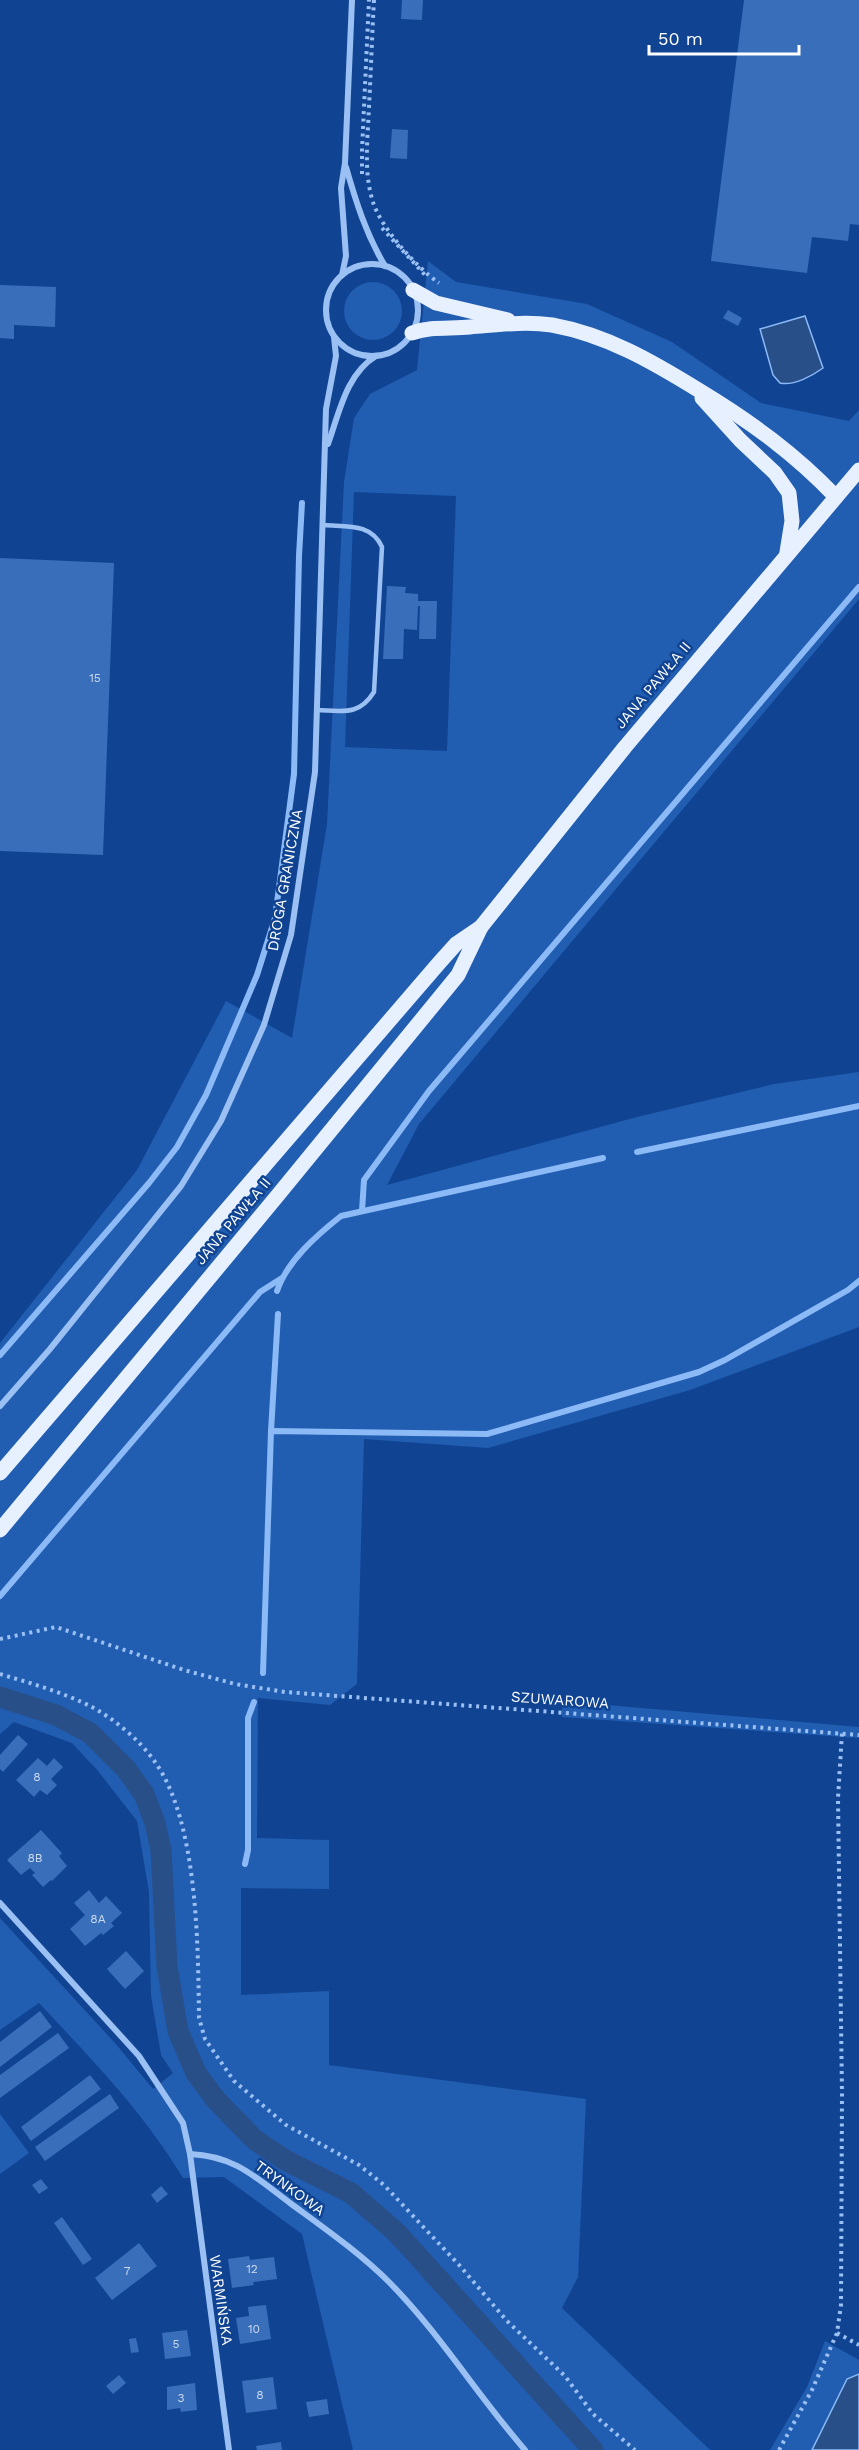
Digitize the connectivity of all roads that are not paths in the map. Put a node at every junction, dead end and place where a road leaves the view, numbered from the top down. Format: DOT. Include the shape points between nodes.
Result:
graph roads {
  1 [pos="352,0"];
  2 [pos="345,163"];
  3 [pos="385,266"];
  4 [pos="342,275"];
  5 [pos="413,290"];
  6 [pos="519,323"];
  7 [pos="412,333"];
  8 [pos="334,337"];
  9 [pos="376,356"];
  10 [pos="688,383"];
  11 [pos="326,451"];
  12 [pos="859,470"];
  13 [pos="836,497"];
  14 [pos="324,525"];
  15 [pos="787,554"];
  16 [pos="317,710"];
  17 [pos="482,927"];
  18 [pos="0,1406"];
  19 [pos="0,1473"];
  20 [pos="0,1530"];
  21 [pos="0,1903"];
  22 [pos="190,2154"];
  23 [pos="229,2450"];
  24 [pos="525,2450"];
  1 -- 2 [label="street"];
  2 -- 3 [label="street" via="359,215"];
  2 -- 4 [label="street" via="341,188 346,256"];
  3 -- 4 [label="street" via="363,265"];
  3 -- 5 [label="street" via="406,280"];
  4 -- 8 [label="street" via="333,285 326,311"];
  5 -- 6 [label="main road" via="436,303"];
  5 -- 7 [label="street" via="417,312"];
  6 -- 7 [label="main road" via="434,327"];
  6 -- 10 [label="main road" via="571,329 600,338 657,363"];
  7 -- 9 [label="street" via="396,349"];
  8 -- 9 [label="street" via="360,355"];
  8 -- 11 [label="street, DROGA GRANICZNA" via="336,356 326,409"];
  9 -- 11 [label="street, DROGA GRANICZNA" via="360,368 348,388"];
  10 -- 13 [label="main road" via="753,424"];
  10 -- 15 [label="main road" via="783,483 792,505"];
  11 -- 14 [label="street, DROGA GRANICZNA"];
  12 -- 13 [label="main road, JANA PAWŁA II"];
  13 -- 15 [label="main road, JANA PAWŁA II"];
  14 -- 16 [label="street, DROGA GRANICZNA"];
  14 -- 16 [label="lane" via="366,528 377,536 382,547 374,692 358,709"];
  15 -- 17 [label="main road, JANA PAWŁA II" via="624,747"];
  16 -- 18 [label="street, DROGA GRANICZNA" via="315,772 291,935 264,1025 221,1121 181,1186 140,1240"];
  17 -- 19 [label="main road, JANA PAWŁA II" via="456,944 439,963"];
  17 -- 20 [label="main road, JANA PAWŁA II" via="458,975"];
  21 -- 22 [label="street" via="139,2056 183,2122"];
  22 -- 23 [label="street, WARMIŃSKA"];
  22 -- 24 [label="street, TRYNKOWA" via="212,2155 244,2168 341,2240 390,2283 453,2356"];
}
